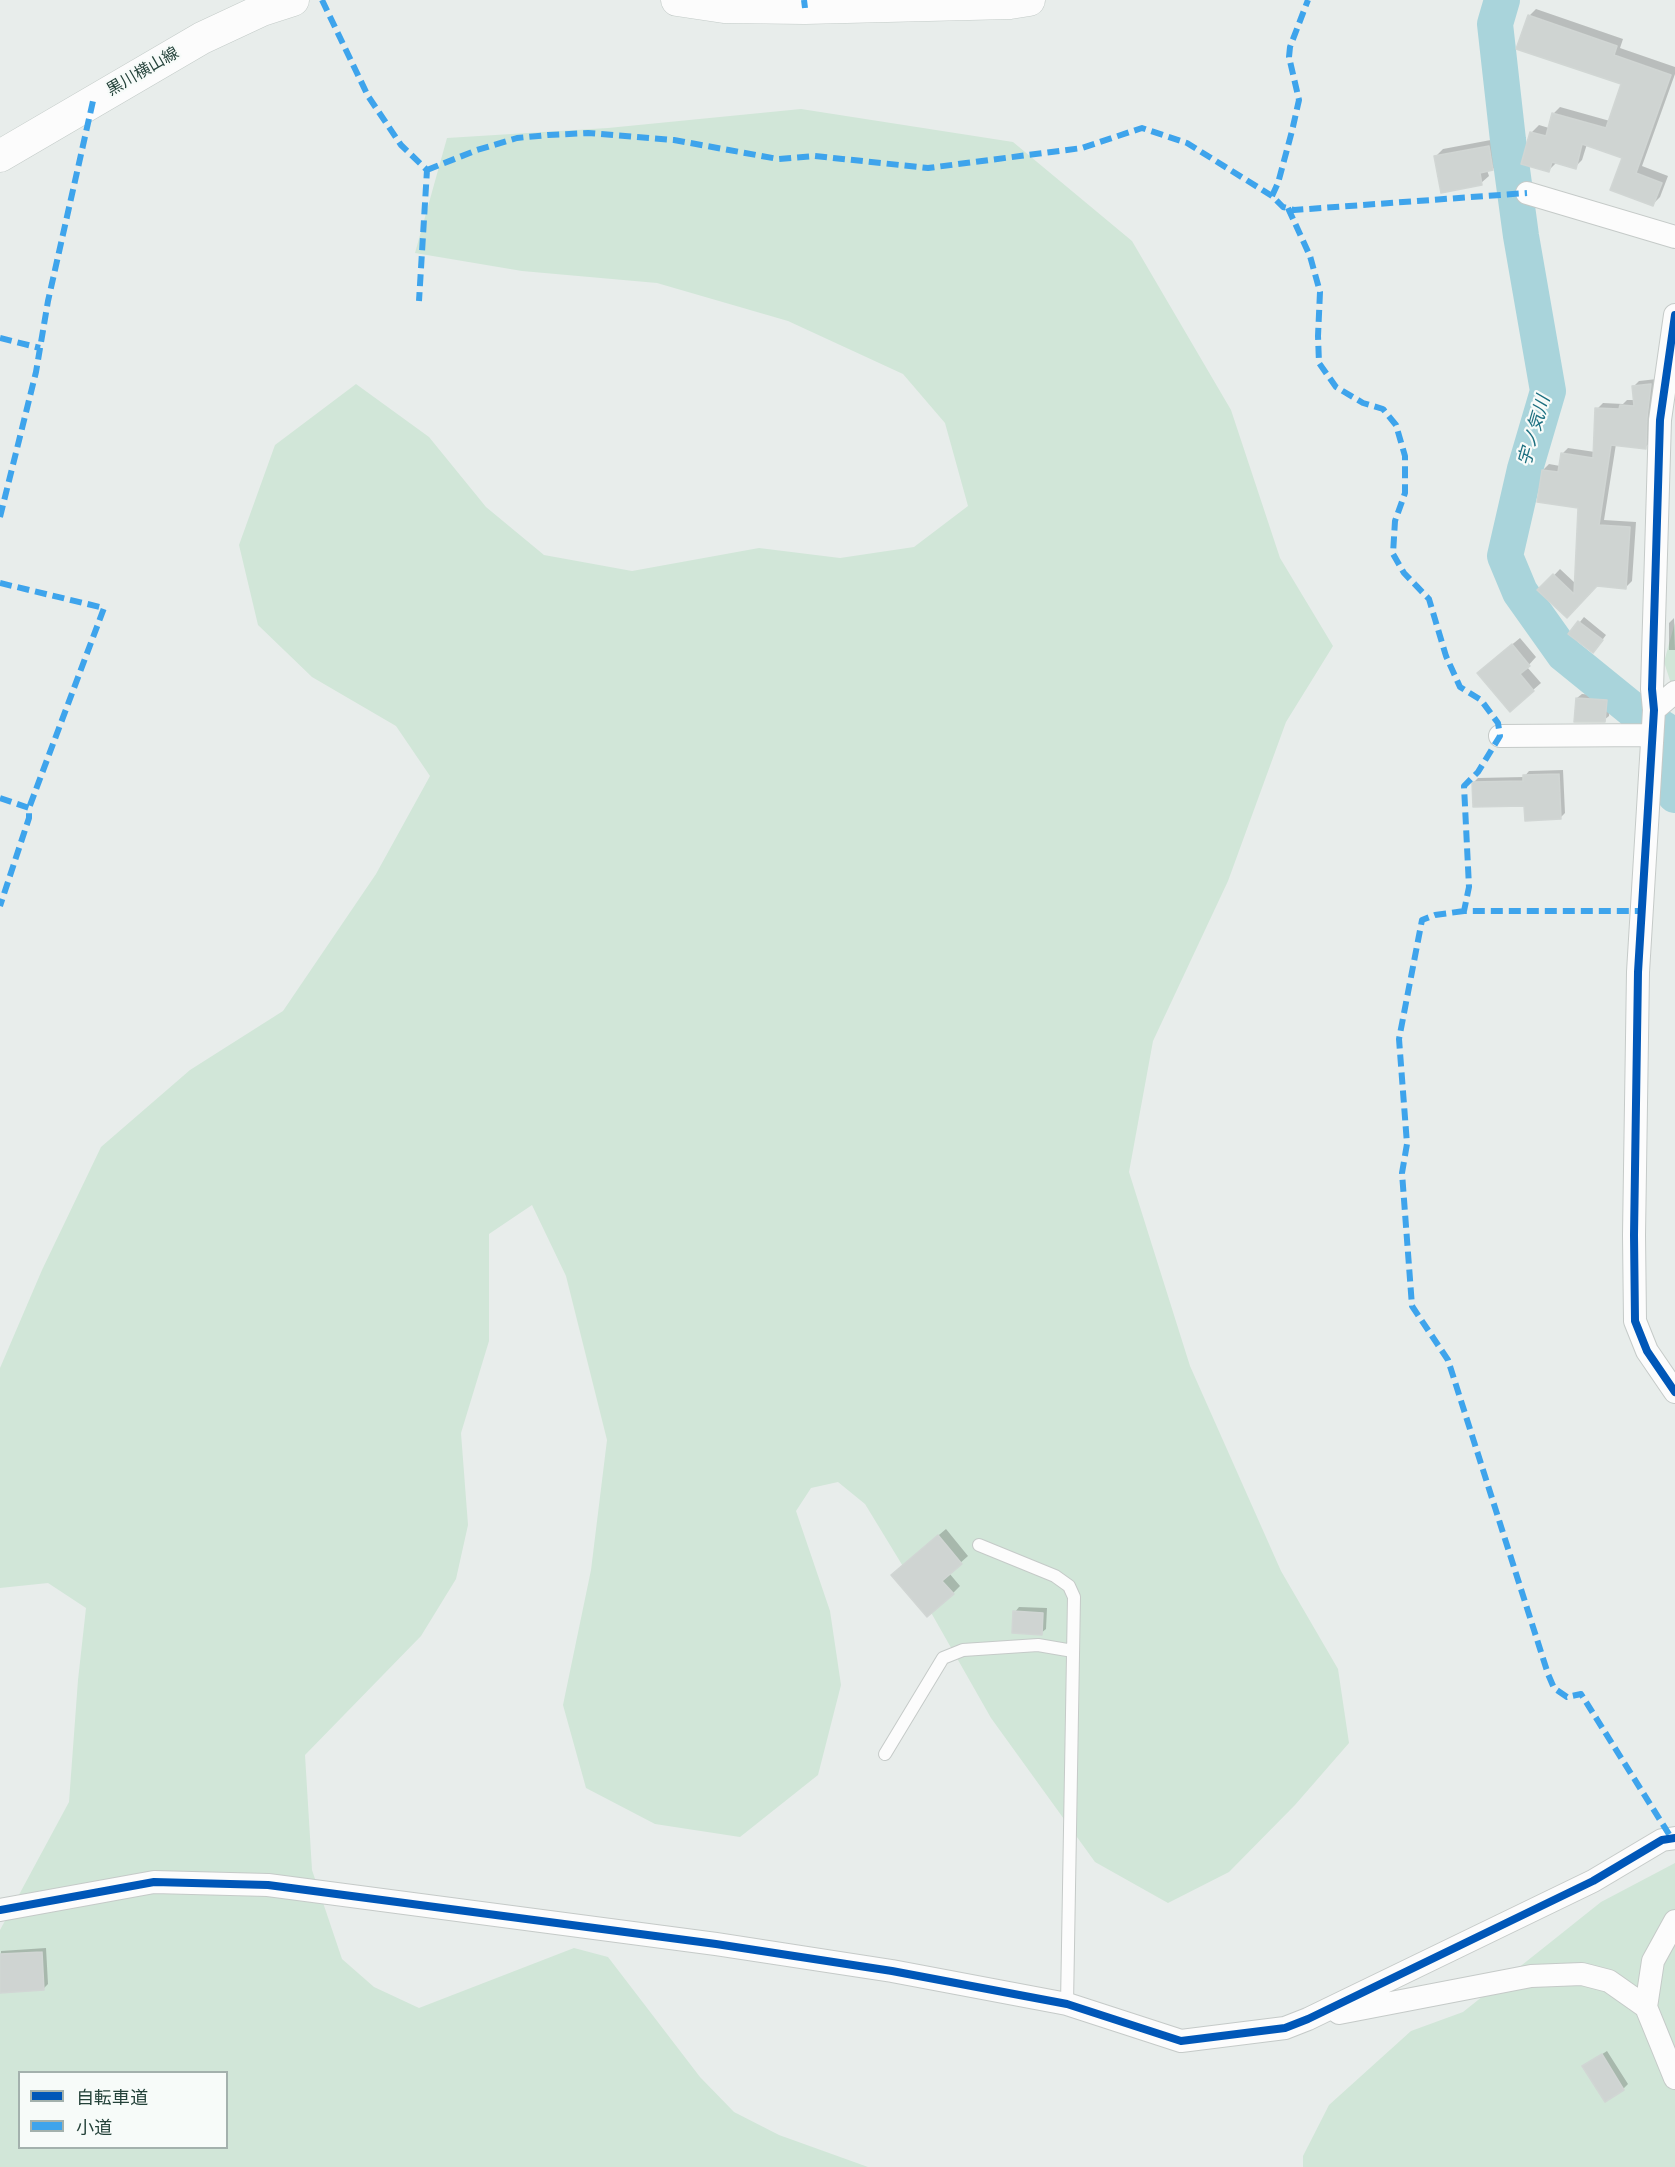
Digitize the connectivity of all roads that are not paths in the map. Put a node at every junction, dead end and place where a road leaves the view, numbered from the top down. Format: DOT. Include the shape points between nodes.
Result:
graph roads {
  1 [pos="293,0"];
  2 [pos="677,0"];
  3 [pos="1029,0"];
  4 [pos="0,156"];
  5 [pos="1527,193"];
  6 [pos="1675,237"];
  7 [pos="1675,315"];
  8 [pos="1675,692"];
  9 [pos="1654,710"];
  10 [pos="1652,735"];
  11 [pos="1500,736"];
  12 [pos="1675,1392"];
  13 [pos="979,1545"];
  14 [pos="1073,1651"];
  15 [pos="885,1755"];
  16 [pos="1675,1838"];
  17 [pos="0,1910"];
  18 [pos="1675,1921"];
  19 [pos="1067,2004"];
  20 [pos="1646,2007"];
  21 [pos="1308,2019"];
  22 [pos="1675,2078"];
  1 -- 4 [label="main road, 黒川横山線" via="202,38"];
  2 -- 3 [label="main road" via="724,7 805,8"];
  5 -- 6 [label="street"];
  7 -- 9 [label="street" via="1660,420"];
  8 -- 9 [label="street"];
  9 -- 10 [label="street"];
  10 -- 11 [label="street"];
  10 -- 12 [label="street" via="1638,972 1635,1321 1647,1351"];
  13 -- 14 [label="lane" via="1055,1576 1069,1586 1074,1597"];
  14 -- 15 [label="lane" via="1038,1645 963,1650 943,1658"];
  14 -- 19 [label="lane"];
  16 -- 21 [label="street" via="1662,1840 1593,1881"];
  17 -- 19 [label="street" via="154,1882 268,1885 716,1944 892,1971"];
  18 -- 20 [label="street" via="1653,1961"];
  19 -- 21 [label="street" via="1181,2041 1285,2028"];
  20 -- 21 [label="street" via="1609,1982 1582,1974 1531,1976"];
  20 -- 22 [label="street"];
}
